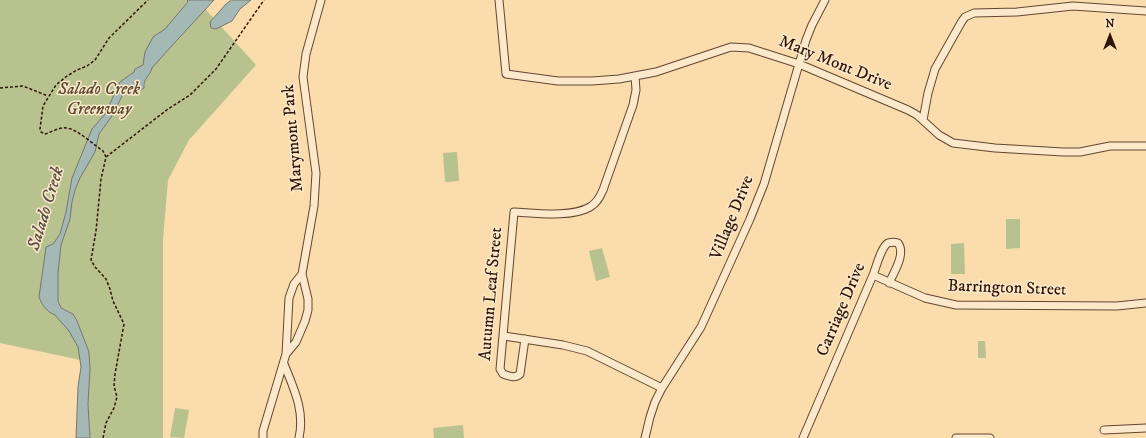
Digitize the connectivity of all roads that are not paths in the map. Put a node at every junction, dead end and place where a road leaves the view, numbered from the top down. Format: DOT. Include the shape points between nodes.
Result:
graph roads {
  1 [pos="321,0"];
  2 [pos="499,0"];
  3 [pos="826,0"];
  4 [pos="1146,11"];
  5 [pos="799,64"];
  6 [pos="635,76"];
  7 [pos="923,120"];
  8 [pos="1146,146"];
  9 [pos="302,274"];
  10 [pos="873,275"];
  11 [pos="889,283"];
  12 [pos="1146,303"];
  13 [pos="504,336"];
  14 [pos="525,339"];
  15 [pos="286,354"];
  16 [pos="284,364"];
  17 [pos="662,388"];
  18 [pos="1146,428"];
  19 [pos="1104,430"];
  20 [pos="263,438"];
  21 [pos="299,438"];
  22 [pos="646,438"];
  23 [pos="803,438"];
  24 [pos="956,438"];
  25 [pos="990,438"];
  1 -- 9 [label="street, Marymont Park" via="306,54 303,77 316,180"];
  2 -- 6 [label="street, Mary Mont Drive" via="506,74 558,81 592,81"];
  3 -- 5 [label="street, Village Drive" via="812,25"];
  4 -- 7 [label="street" via="1073,6 968,15 935,69"];
  5 -- 6 [label="street, Mary Mont Drive" via="749,48 731,47 656,72"];
  5 -- 7 [label="street, Mary Mont Drive" via="908,110"];
  5 -- 17 [label="street, Village Drive" via="764,184 750,219 701,327"];
  6 -- 13 [label="street, Autumn Leaf Street" via="633,105 603,190 596,202 585,209 572,212 514,212"];
  7 -- 8 [label="street, Mary Mont Drive" via="939,135 953,143 995,148 1080,152 1110,146"];
  9 -- 15 [label="street, Marymont Park" via="294,284 289,298"];
  9 -- 15 [label="street, Marymont Park" via="308,299 306,321 296,342"];
  10 -- 11 [label="street, Barrington Street"];
  10 -- 11 [label="street, Carriage Drive" via="884,248 888,243 898,243 901,253"];
  10 -- 23 [label="street, Carriage Drive"];
  11 -- 12 [label="street, Barrington Street" via="925,298 956,305 1117,306"];
  13 -- 14 [label="street"];
  13 -- 14 [label="street, Autumn Leaf Street" via="500,369 503,374 513,377 520,374"];
  14 -- 17 [label="street" via="587,351"];
  15 -- 16 [label="street, Marymont Park"];
  16 -- 20 [label="street, Marymont Park" via="262,431"];
  16 -- 21 [label="street" via="302,414"];
  17 -- 22 [label="street, Village Drive" via="650,417"];
  18 -- 19 [label="street"];
  24 -- 25 [label="street"];
}
